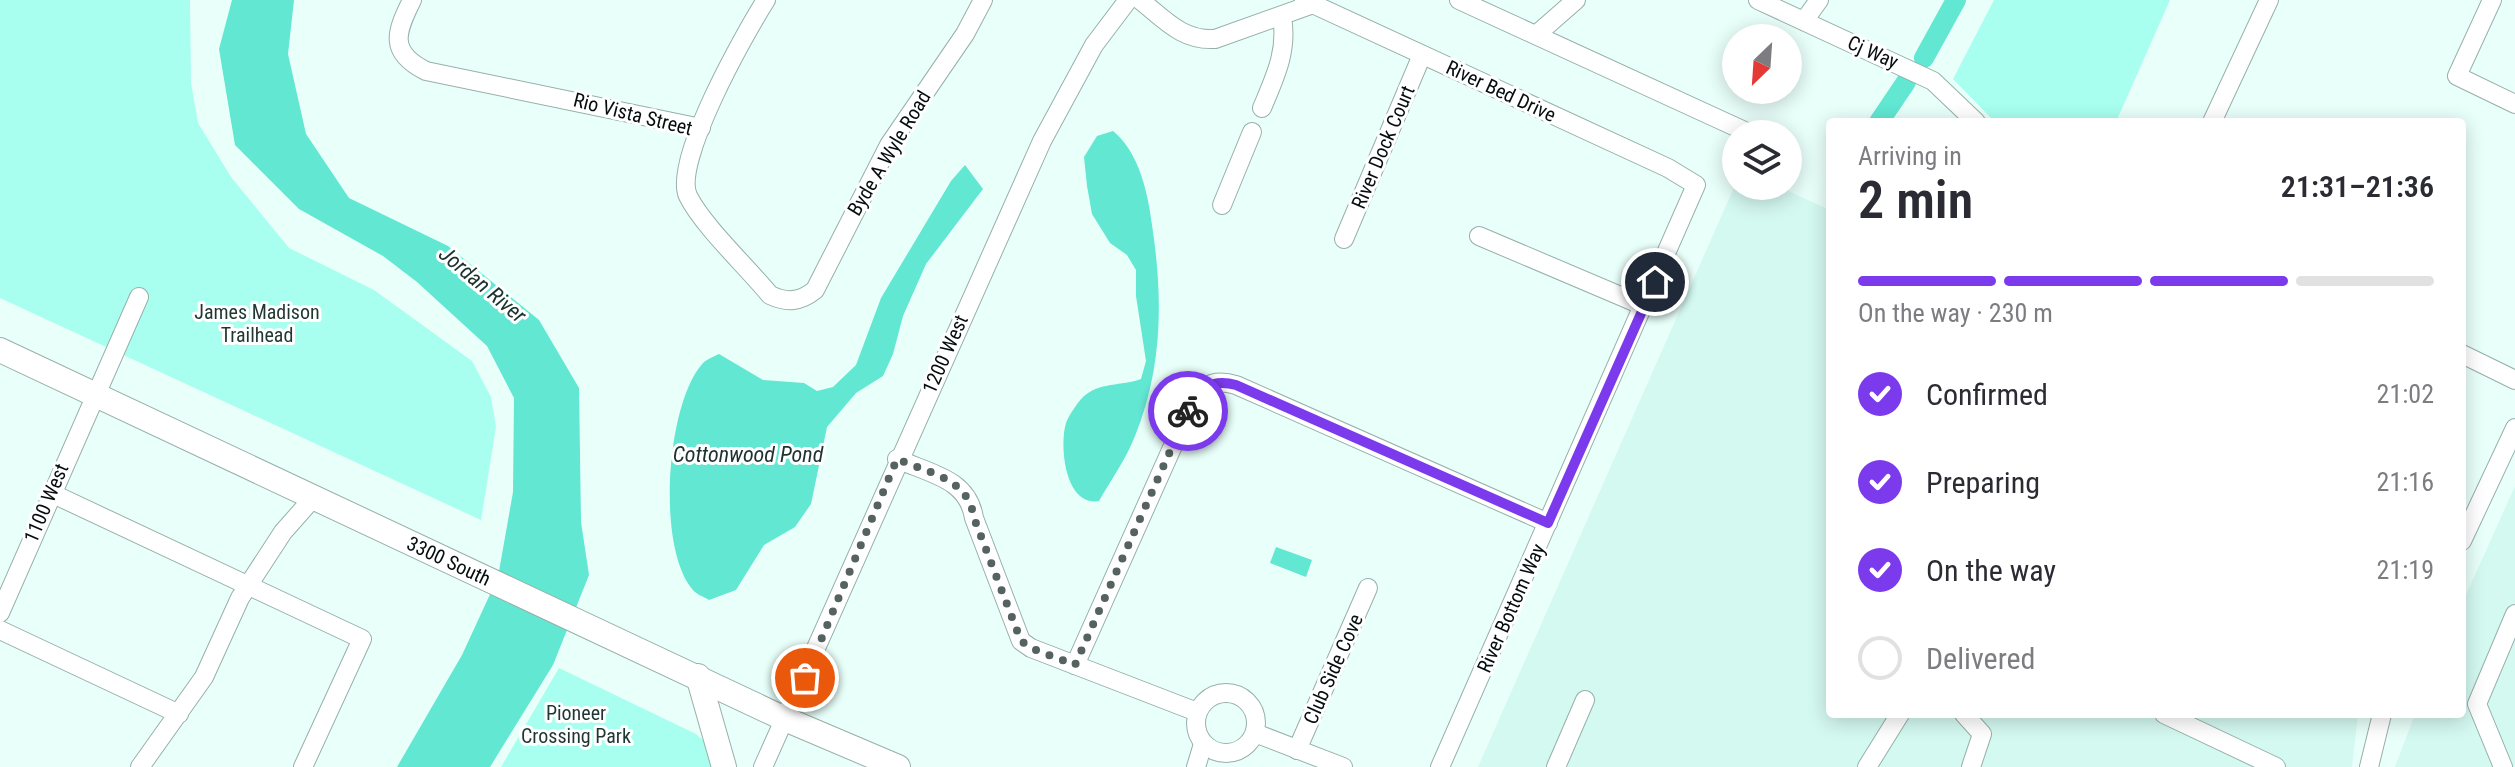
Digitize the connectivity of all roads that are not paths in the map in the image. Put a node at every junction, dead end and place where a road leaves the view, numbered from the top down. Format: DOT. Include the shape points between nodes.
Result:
graph roads {
  1 [pos="412,0"];
  2 [pos="766,0"];
  3 [pos="983,0"];
  4 [pos="1128,0"];
  5 [pos="1140,0"];
  6 [pos="1459,0"];
  7 [pos="1576,0"];
  8 [pos="1758,0"];
  9 [pos="1819,0"];
  10 [pos="2269,0"];
  11 [pos="2492,0"];
  12 [pos="1308,2"];
  13 [pos="1282,17"];
  14 [pos="1804,21"];
  15 [pos="1536,35"];
  16 [pos="1422,55"];
  17 [pos="2515,104"];
  18 [pos="1262,108"];
  19 [pos="1972,118"];
  20 [pos="2214,118"];
  21 [pos="1722,121"];
  22 [pos="701,128"];
  23 [pos="1252,132"];
  24 [pos="1696,185"];
  25 [pos="1222,205"];
  26 [pos="1479,236"];
  27 [pos="1344,239"];
  28 [pos="139,297"];
  29 [pos="794,301"];
  30 [pos="1644,306"];
  31 [pos="0,350"];
  32 [pos="2466,356"];
  33 [pos="2515,380"];
  34 [pos="96,395"];
  35 [pos="2515,428"];
  36 [pos="897,459"];
  37 [pos="51,493"];
  38 [pos="314,497"];
  39 [pos="1548,523"];
  40 [pos="2466,532"];
  41 [pos="249,585"];
  42 [pos="1368,588"];
  43 [pos="0,613"];
  44 [pos="2515,614"];
  45 [pos="0,630"];
  46 [pos="1075,665"];
  47 [pos="698,676"];
  48 [pos="1585,700"];
  49 [pos="1197,712"];
  50 [pos="179,714"];
  51 [pos="1898,718"];
  52 [pos="1968,718"];
  53 [pos="2172,718"];
  54 [pos="2381,718"];
  55 [pos="785,719"];
  56 [pos="1255,733"];
  57 [pos="1203,744"];
  58 [pos="1297,750"];
  59 [pos="2505,758"];
  60 [pos="1224,760"];
  61 [pos="140,767"];
  62 [pos="303,767"];
  63 [pos="724,767"];
  64 [pos="763,767"];
  65 [pos="898,767"];
  66 [pos="1196,767"];
  67 [pos="1343,767"];
  68 [pos="1440,767"];
  69 [pos="1556,767"];
  70 [pos="1867,767"];
  71 [pos="1971,767"];
  72 [pos="2276,767"];
  73 [pos="2369,767"];
  1 -- 22 [label="street, Rio Vista Street" via="400,24 401,51 426,71"];
  2 -- 22 [label="street"];
  3 -- 29 [label="street, Byde A Wyle Road" via="881,159 815,290"];
  4 -- 36 [label="street, 1200 West" via="1059,106"];
  5 -- 13 [label="street" via="1180,33 1199,40"];
  6 -- 15 [label="street"];
  7 -- 15 [label="street"];
  8 -- 14 [label="street, Cj Way"];
  9 -- 14 [label="street"];
  10 -- 20 [label="street"];
  11 -- 17 [label="street" via="2457,76"];
  12 -- 13 [label="street"];
  12 -- 16 [label="street, River Bed Drive"];
  13 -- 18 [label="street" via="1282,59"];
  14 -- 19 [label="street, Cj Way" via="1933,81"];
  15 -- 21 [label="street"];
  16 -- 24 [label="street, River Bed Drive"];
  16 -- 27 [label="street, River Dock Court"];
  22 -- 29 [label="street, Rio Vista Street" via="685,170 689,196 770,295"];
  23 -- 25 [label="street"];
  24 -- 30 [label="street, River Bottom Way"];
  26 -- 30 [label="street"];
  28 -- 34 [label="street, 1100 West"];
  30 -- 39 [label="street, River Bottom Way"];
  31 -- 34 [label="main road, 3300 South"];
  32 -- 33 [label="street"];
  34 -- 37 [label="street, 1100 West"];
  34 -- 38 [label="main road, 3300 South"];
  35 -- 40 [label="street"];
  36 -- 46 [label="street" via="959,486 971,500 1021,641"];
  36 -- 55 [label="street, 1200 West"];
  37 -- 41 [label="street"];
  37 -- 43 [label="street, 1100 West"];
  38 -- 41 [label="street" via="283,532"];
  38 -- 47 [label="main road, 3300 South"];
  39 -- 46 [label="street" via="1236,385 1215,382 1193,401"];
  39 -- 68 [label="street, River Bottom Way"];
  41 -- 50 [label="street" via="204,677"];
  41 -- 62 [label="street" via="362,639"];
  42 -- 58 [label="street, Club Side Cove"];
  44 -- 59 [label="street" via="2477,704"];
  45 -- 50 [label="street"];
  46 -- 49 [label="street"];
  47 -- 55 [label="main road, 3300 South"];
  47 -- 63 [label="main road"];
  48 -- 69 [label="street"];
  49 -- 56 [label="street" via="1211,696 1231,693 1254,713"];
  49 -- 57 [label="street"];
  50 -- 61 [label="street"];
  51 -- 70 [label="street"];
  52 -- 71 [label="street" via="1982,734"];
  53 -- 72 [label="street"];
  54 -- 73 [label="street"];
  55 -- 64 [label="street, 1200 West"];
  55 -- 65 [label="main road, 3300 South"];
  56 -- 58 [label="street"];
  56 -- 60 [label="street"];
  57 -- 60 [label="street"];
  57 -- 66 [label="street"];
  58 -- 67 [label="street"];
}
